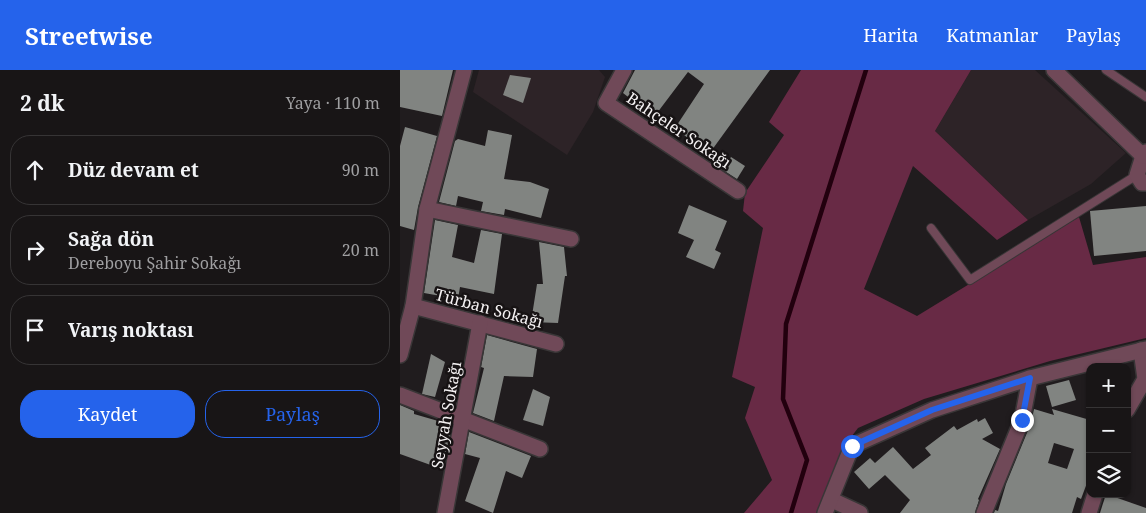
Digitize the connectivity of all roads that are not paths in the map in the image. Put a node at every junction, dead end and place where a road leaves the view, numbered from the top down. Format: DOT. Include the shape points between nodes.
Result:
graph roads {
  1 [pos="464,70"];
  2 [pos="624,70"];
  3 [pos="1054,70"];
  4 [pos="1106,70"];
  5 [pos="1146,97"];
  6 [pos="1144,154"];
  7 [pos="1142,179"];
  8 [pos="738,192"];
  9 [pos="427,209"];
  10 [pos="931,228"];
  11 [pos="571,239"];
  12 [pos="413,306"];
  13 [pos="480,323"];
  14 [pos="556,344"];
  15 [pos="1144,350"];
  16 [pos="400,355"];
  17 [pos="1030,378"];
  18 [pos="1146,379"];
  19 [pos="400,395"];
  20 [pos="1128,408"];
  21 [pos="464,421"];
  22 [pos="540,449"];
  23 [pos="1094,498"];
  24 [pos="828,506"];
  25 [pos="445,513"];
  26 [pos="860,513"];
  27 [pos="984,513"];
  28 [pos="1089,513"];
  1 -- 9 [label="street"];
  2 -- 8 [label="street, Bahçeler Sokağı" via="606,102"];
  3 -- 6 [label="street"];
  4 -- 5 [label="lane"];
  6 -- 7 [label="street"];
  7 -- 10 [label="lane" via="970,280"];
  9 -- 11 [label="street"];
  9 -- 12 [label="street"];
  12 -- 13 [label="street, Türban Sokağı"];
  12 -- 16 [label="street"];
  13 -- 14 [label="street, Türban Sokağı"];
  13 -- 21 [label="street, Seyyah Sokağı"];
  15 -- 17 [label="street"];
  15 -- 18 [label="street"];
  17 -- 24 [label="street" via="932,410 852,446"];
  17 -- 27 [label="street" via="1022,420"];
  18 -- 20 [label="street"];
  19 -- 21 [label="street"];
  21 -- 22 [label="street"];
  21 -- 25 [label="street, Seyyah Sokağı"];
  23 -- 28 [label="street"];
  24 -- 26 [label="street"];
}
